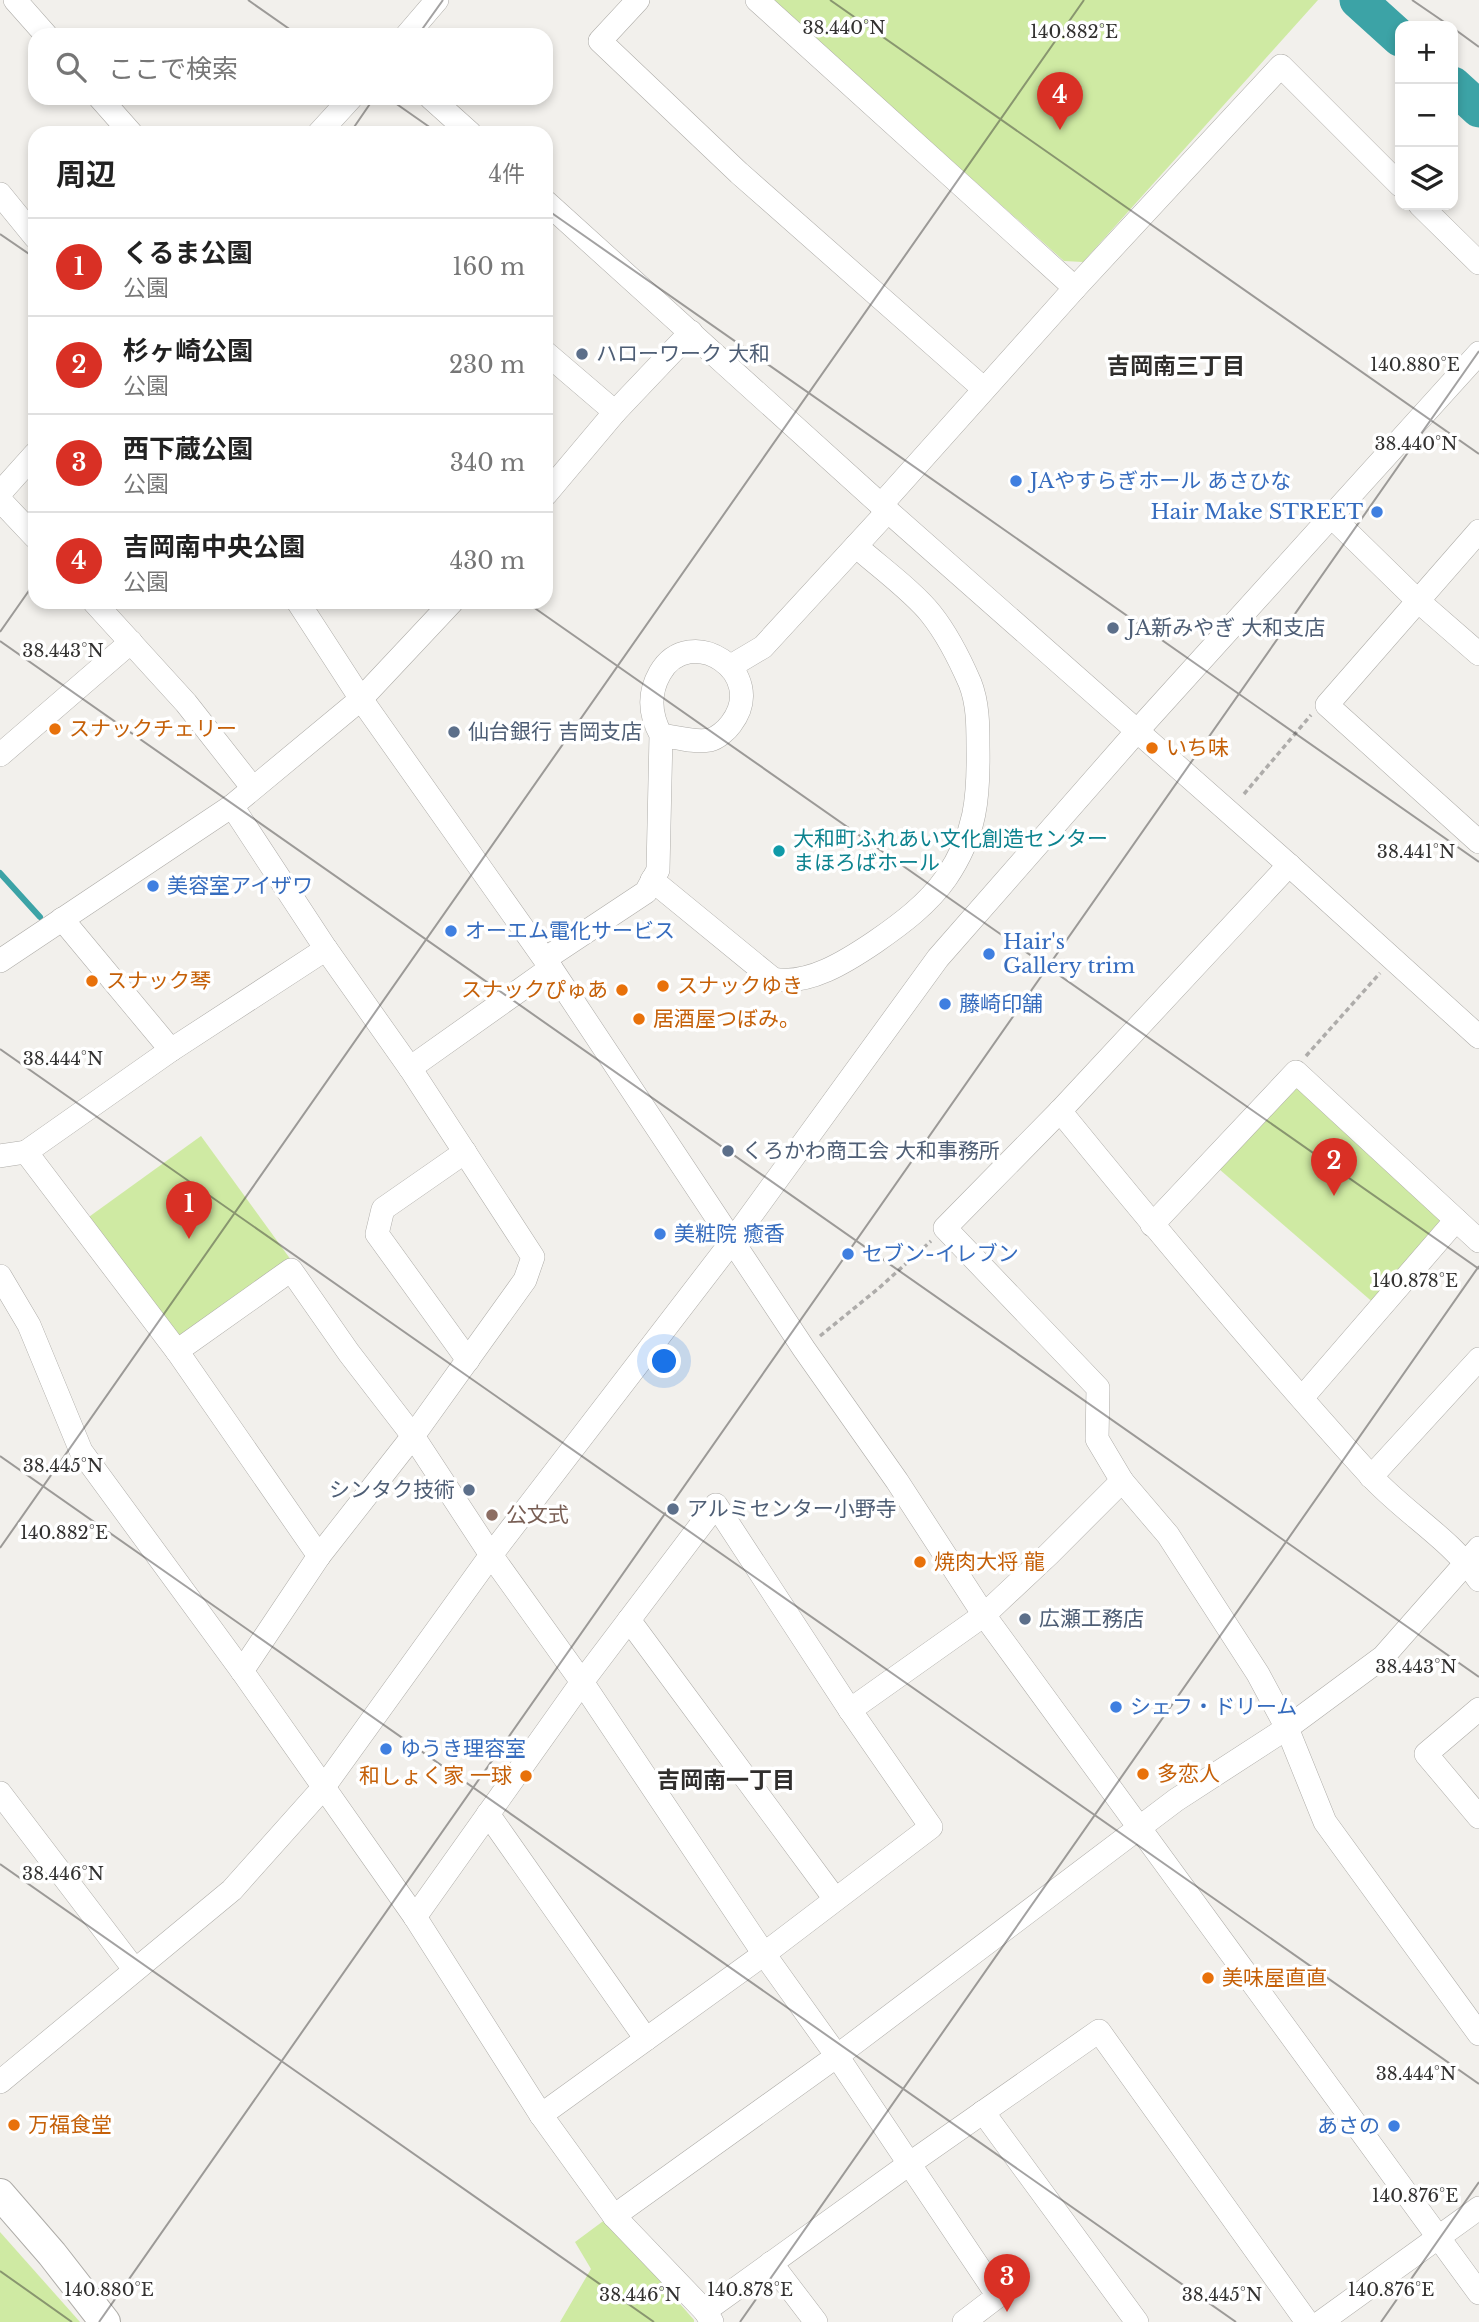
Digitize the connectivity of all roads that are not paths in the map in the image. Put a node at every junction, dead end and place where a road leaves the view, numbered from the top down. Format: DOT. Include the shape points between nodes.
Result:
graph roads {
  1 [pos="15,0"];
  2 [pos="437,0"];
  3 [pos="638,0"];
  4 [pos="757,0"];
  5 [pos="40,28"];
  6 [pos="413,28"];
  7 [pos="106,105"];
  8 [pos="345,105"];
  9 [pos="439,105"];
  10 [pos="125,126"];
  11 [pos="325,126"];
  12 [pos="462,126"];
  13 [pos="1395,180"];
  14 [pos="0,194"];
  15 [pos="553,208"];
  16 [pos="1425,210"];
  17 [pos="28,228"];
  18 [pos="1479,263"];
  19 [pos="1075,288"];
  20 [pos="691,332"];
  21 [pos="1479,353"];
  22 [pos="553,359"];
  23 [pos="984,389"];
  24 [pos="615,412"];
  25 [pos="28,462"];
  26 [pos="553,486"];
  27 [pos="0,493"];
  28 [pos="0,500"];
  29 [pos="885,508"];
  30 [pos="1332,517"];
  31 [pos="28,530"];
  32 [pos="1479,531"];
  33 [pos="856,546"];
  34 [pos="1417,600"];
  35 [pos="100,609"];
  36 [pos="303,609"];
  37 [pos="445,609"];
  38 [pos="131,642"];
  39 [pos="1479,654"];
  40 [pos="731,666"];
  41 [pos="361,699"];
  42 [pos="1138,730"];
  43 [pos="661,735"];
  44 [pos="0,755"];
  45 [pos="252,788"];
  46 [pos="232,806"];
  47 [pos="1479,842"];
  48 [pos="1289,865"];
  49 [pos="652,880"];
  50 [pos="62,919"];
  51 [pos="326,949"];
  52 [pos="0,961"];
  53 [pos="548,963"];
  54 [pos="1479,1037"];
  55 [pos="171,1050"];
  56 [pos="410,1068"];
  57 [pos="1060,1111"];
  58 [pos="26,1152"];
  59 [pos="465,1152"];
  60 [pos="0,1156"];
  61 [pos="1456,1220"];
  62 [pos="1152,1225"];
  63 [pos="733,1240"];
  64 [pos="1479,1241"];
  65 [pos="0,1276"];
  66 [pos="177,1351"];
  67 [pos="1479,1359"];
  68 [pos="468,1360"];
  69 [pos="1302,1398"];
  70 [pos="413,1436"];
  71 [pos="1371,1477"];
  72 [pos="1122,1480"];
  73 [pos="491,1555"];
  74 [pos="319,1556"];
  75 [pos="1475,1563"];
  76 [pos="984,1615"];
  77 [pos="629,1620"];
  78 [pos="242,1671"];
  79 [pos="582,1682"];
  80 [pos="1479,1709"];
  81 [pos="850,1710"];
  82 [pos="1287,1728"];
  83 [pos="323,1788"];
  84 [pos="4,1807"];
  85 [pos="488,1814"];
  86 [pos="1479,1817"];
  87 [pos="1140,1827"];
  88 [pos="835,1899"];
  89 [pos="415,1917"];
  90 [pos="764,1954"];
  91 [pos="134,1969"];
  92 [pos="1479,2034"];
  93 [pos="646,2039"];
  94 [pos="837,2056"];
  95 [pos="0,2082"];
  96 [pos="983,2112"];
  97 [pos="541,2115"];
  98 [pos="909,2164"];
  99 [pos="0,2194"];
  100 [pos="1479,2208"];
  101 [pos="614,2216"];
  102 [pos="1439,2238"];
  103 [pos="771,2263"];
  104 [pos="1479,2293"];
  105 [pos="708,2316"];
  106 [pos="105,2322"];
  107 [pos="816,2322"];
  108 [pos="964,2322"];
  109 [pos="1137,2322"];
  110 [pos="1307,2322"];
  111 [pos="1321,2322"];
  1 -- 5 [label="street"];
  2 -- 6 [label="street"];
  3 -- 23 [label="street" via="600,41 739,173"];
  4 -- 19 [label="street"];
  7 -- 10 [label="street"];
  8 -- 11 [label="street"];
  9 -- 12 [label="street"];
  13 -- 19 [label="street" via="1281,66"];
  14 -- 17 [label="street"];
  15 -- 20 [label="street"];
  16 -- 18 [label="street"];
  19 -- 23 [label="street"];
  20 -- 24 [label="street"];
  20 -- 29 [label="street"];
  21 -- 30 [label="street"];
  22 -- 24 [label="street"];
  23 -- 29 [label="street"];
  24 -- 26 [label="street"];
  25 -- 27 [label="street"];
  28 -- 31 [label="street"];
  29 -- 33 [label="street"];
  29 -- 42 [label="street"];
  30 -- 34 [label="street"];
  30 -- 42 [label="street"];
  32 -- 34 [label="street"];
  33 -- 40 [label="street" via="763,647"];
  33 -- 49 [label="street" via="930,612 971,685 978,720 978,802 964,845 945,879 918,910 855,956 813,976 786,981 773,978"];
  34 -- 39 [label="street"];
  34 -- 47 [label="street" via="1327,705"];
  35 -- 38 [label="street"];
  36 -- 41 [label="street"];
  37 -- 41 [label="street"];
  38 -- 44 [label="street"];
  38 -- 45 [label="street"];
  40 -- 43 [label="street" via="740,682 742,700 727,730 712,740"];
  40 -- 43 [label="street" via="697,651 682,653 664,666 652,699 653,720"];
  41 -- 45 [label="street"];
  41 -- 53 [label="street"];
  42 -- 48 [label="street"];
  42 -- 63 [label="street" via="938,958"];
  43 -- 49 [label="street" via="658,870"];
  45 -- 46 [label="street"];
  46 -- 50 [label="street"];
  46 -- 51 [label="street"];
  48 -- 54 [label="street"];
  48 -- 57 [label="street"];
  49 -- 53 [label="street" via="646,892"];
  50 -- 52 [label="street"];
  50 -- 55 [label="street"];
  51 -- 55 [label="street"];
  51 -- 56 [label="street"];
  53 -- 56 [label="street"];
  53 -- 63 [label="street"];
  55 -- 58 [label="street"];
  56 -- 59 [label="street"];
  57 -- 62 [label="street"];
  57 -- 72 [label="street" via="945,1228 1098,1388 1097,1439"];
  58 -- 60 [label="street"];
  58 -- 66 [label="street"];
  59 -- 68 [label="street" via="533,1257 525,1280"];
  59 -- 68 [label="street" via="383,1209 377,1234"];
  61 -- 62 [label="street" via="1296,1072"];
  61 -- 64 [label="street"];
  61 -- 69 [label="street"];
  62 -- 69 [label="street"];
  63 -- 73 [label="street"];
  63 -- 76 [label="street"];
  65 -- 78 [label="street" via="29,1325 81,1451"];
  66 -- 70 [label="street" via="291,1270"];
  66 -- 74 [label="street"];
  67 -- 71 [label="street"];
  68 -- 70 [label="street"];
  69 -- 71 [label="street"];
  70 -- 73 [label="street"];
  70 -- 74 [label="street"];
  71 -- 75 [label="street"];
  72 -- 76 [label="street"];
  72 -- 82 [label="street" via="1168,1535 1258,1674"];
  73 -- 79 [label="street"];
  73 -- 83 [label="street"];
  74 -- 78 [label="street"];
  75 -- 82 [label="street" via="1383,1657"];
  76 -- 81 [label="street"];
  76 -- 87 [label="street"];
  77 -- 79 [label="street"];
  77 -- 81 [label="street" via="716,1505"];
  77 -- 88 [label="street"];
  78 -- 83 [label="street"];
  79 -- 85 [label="street"];
  79 -- 90 [label="street"];
  80 -- 86 [label="street" via="1426,1754"];
  81 -- 88 [label="street" via="931,1827"];
  82 -- 87 [label="street"];
  82 -- 92 [label="street" via="1325,1822"];
  83 -- 89 [label="street"];
  83 -- 91 [label="street" via="232,1889"];
  84 -- 91 [label="street"];
  85 -- 89 [label="street"];
  85 -- 93 [label="street"];
  87 -- 94 [label="street"];
  87 -- 102 [label="street"];
  88 -- 90 [label="street"];
  89 -- 97 [label="street"];
  90 -- 93 [label="street"];
  90 -- 94 [label="street"];
  91 -- 95 [label="street"];
  93 -- 97 [label="street"];
  94 -- 98 [label="street"];
  94 -- 101 [label="street"];
  96 -- 98 [label="street"];
  96 -- 109 [label="street"];
  96 -- 110 [label="street" via="1099,2031"];
  97 -- 101 [label="street"];
  98 -- 103 [label="street"];
  98 -- 108 [label="street" via="998,2296"];
  99 -- 106 [label="main road"];
  100 -- 102 [label="street"];
  101 -- 105 [label="street"];
  102 -- 104 [label="street"];
  102 -- 111 [label="street"];
  103 -- 105 [label="street"];
  103 -- 107 [label="street"];
}
